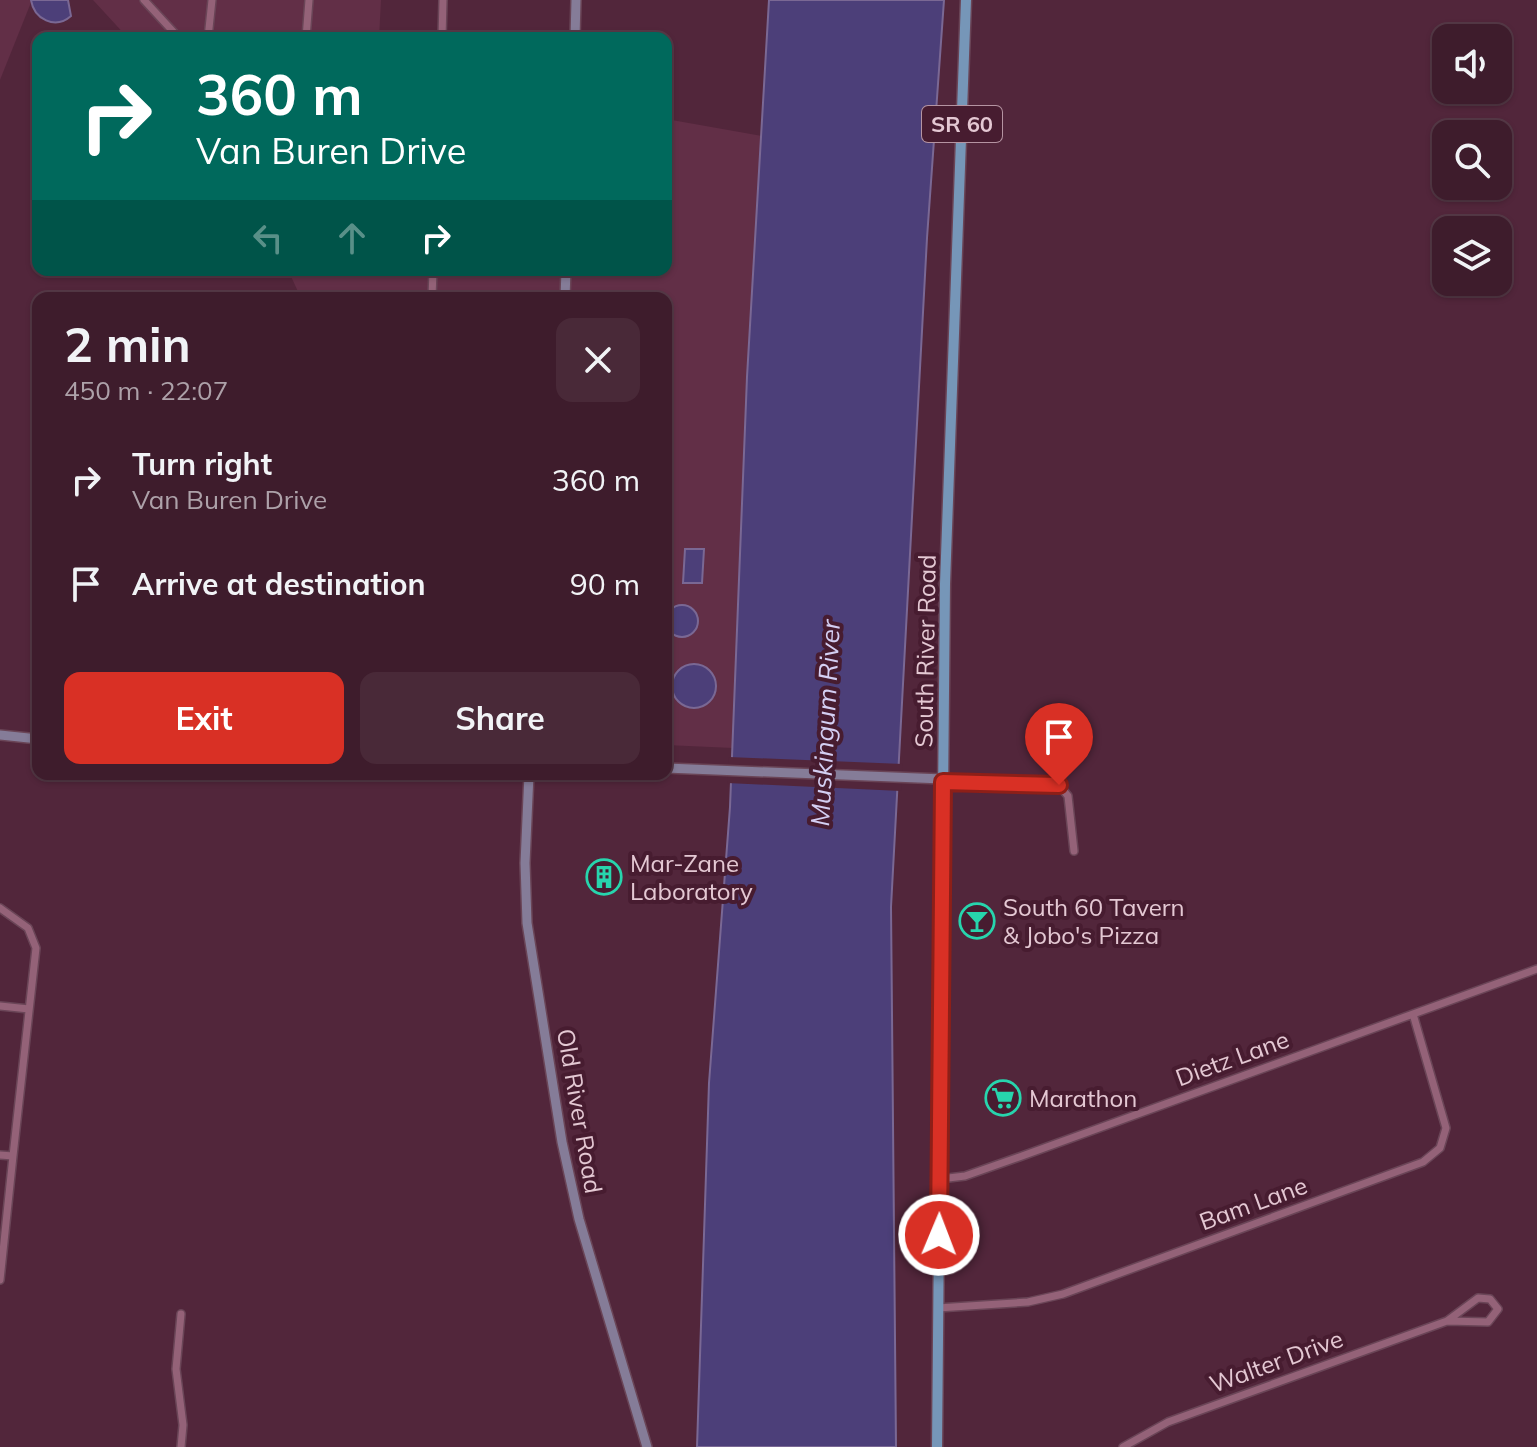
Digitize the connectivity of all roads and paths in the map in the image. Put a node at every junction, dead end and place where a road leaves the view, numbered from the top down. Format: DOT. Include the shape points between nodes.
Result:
graph roads {
  1 [pos="144,0"];
  2 [pos="212,0"];
  3 [pos="309,0"];
  4 [pos="443,0"];
  5 [pos="576,0"];
  6 [pos="966,0"];
  7 [pos="173,32"];
  8 [pos="209,32"];
  9 [pos="306,32"];
  10 [pos="442,32"];
  11 [pos="575,32"];
  12 [pos="0,735"];
  13 [pos="32,738"];
  14 [pos="672,768"];
  15 [pos="529,780"];
  16 [pos="943,781"];
  17 [pos="1074,851"];
  18 [pos="0,908"];
  19 [pos="1537,969"];
  20 [pos="0,1006"];
  21 [pos="29,1009"];
  22 [pos="1413,1014"];
  23 [pos="0,1155"];
  24 [pos="13,1156"];
  25 [pos="940,1179"];
  26 [pos="0,1280"];
  27 [pos="938,1308"];
  28 [pos="181,1314"];
  29 [pos="1447,1321"];
  30 [pos="181,1447"];
  31 [pos="647,1447"];
  32 [pos="937,1447"];
  33 [pos="1123,1447"];
  1 -- 7 [label="street"];
  2 -- 8 [label="street"];
  3 -- 9 [label="street"];
  4 -- 10 [label="street"];
  5 -- 11 [label="main road"];
  6 -- 16 [label="main road, South River Road / SR 60"];
  12 -- 13 [label="main road"];
  14 -- 16 [label="main road"];
  15 -- 31 [label="main road, Old River Road" via="527,923 562,1142 579,1219"];
  16 -- 17 [label="street" via="1059,785 1068,796"];
  16 -- 25 [label="main road, South River Road / SR 60"];
  18 -- 21 [label="street" via="20,919 34,938"];
  19 -- 22 [label="street, Dietz Lane"];
  20 -- 21 [label="street"];
  21 -- 24 [label="street"];
  22 -- 25 [label="street, Dietz Lane" via="965,1176"];
  22 -- 27 [label="street, Bam Lane" via="1446,1128 1440,1148 1423,1162 1063,1294 1028,1302"];
  23 -- 24 [label="street"];
  24 -- 26 [label="street"];
  25 -- 27 [label="main road, South River Road / SR 60"];
  27 -- 32 [label="main road, South River Road / SR 60"];
  28 -- 30 [label="street" via="176,1369"];
  29 -- 29 [label="street, Walter Drive" via="1488,1322 1498,1309 1490,1299 1478,1298"];
  29 -- 33 [label="street, Walter Drive" via="1168,1422"];
}
